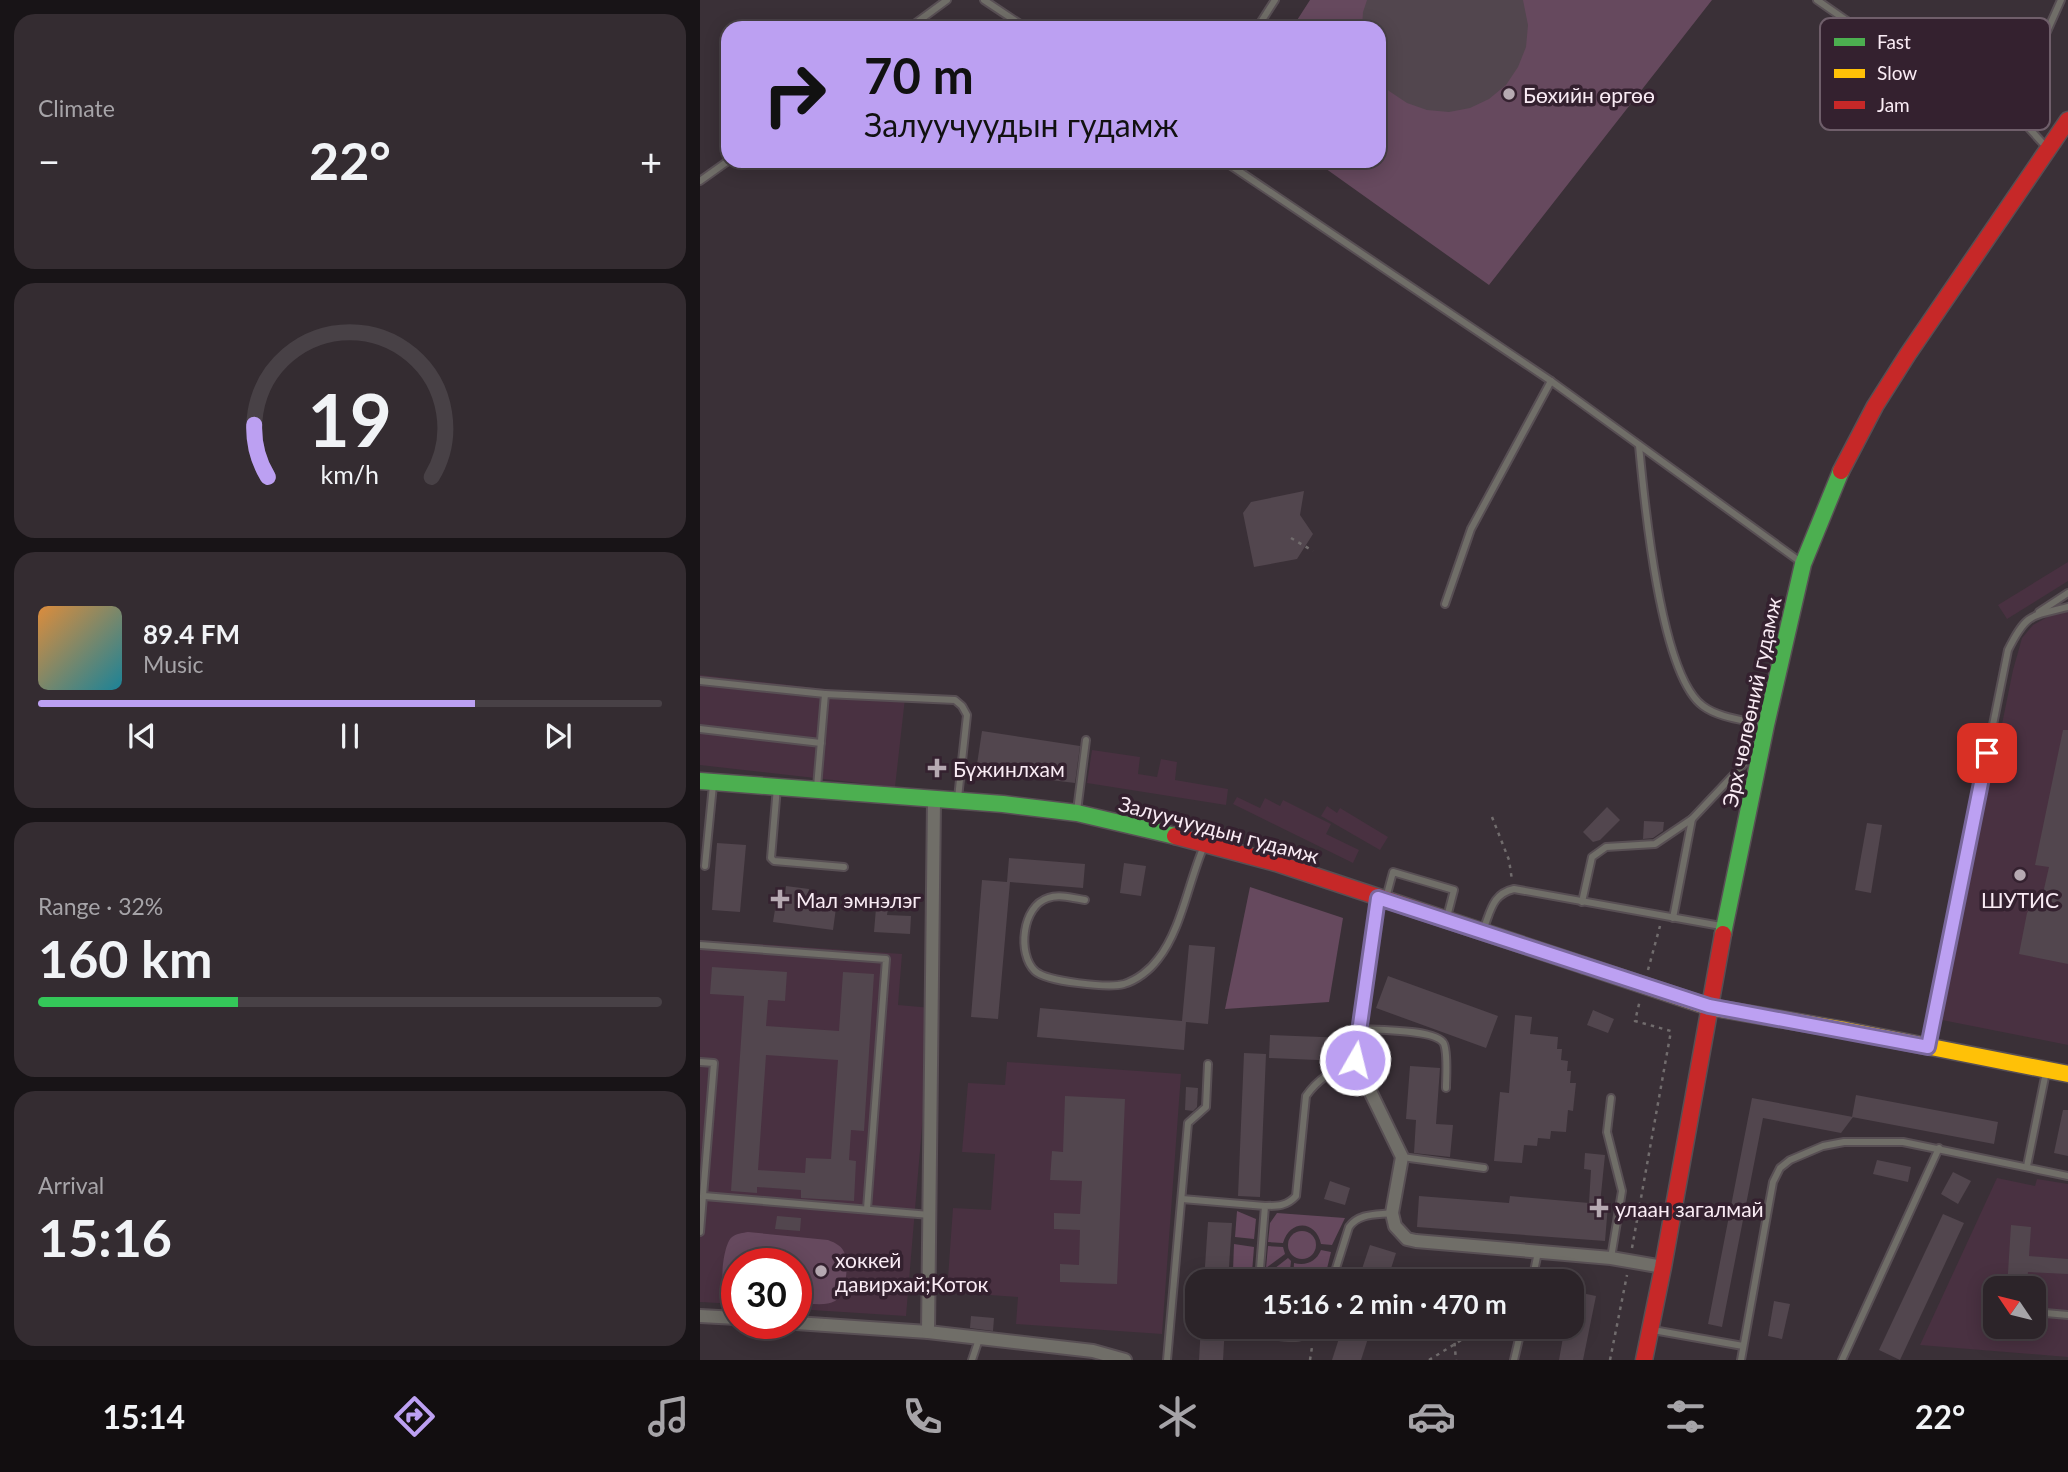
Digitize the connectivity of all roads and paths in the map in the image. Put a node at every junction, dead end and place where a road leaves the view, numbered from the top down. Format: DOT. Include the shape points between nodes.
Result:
graph roads {
  1 [pos="947,0"];
  2 [pos="984,0"];
  3 [pos="1275,0"];
  4 [pos="1817,0"];
  5 [pos="2061,0"];
  6 [pos="1843,18"];
  7 [pos="918,21"];
  8 [pos="1016,21"];
  9 [pos="1262,21"];
  10 [pos="2050,25"];
  11 [pos="2068,120"];
  12 [pos="2031,130"];
  13 [pos="2048,149"];
  14 [pos="721,165"];
  15 [pos="1234,168"];
  16 [pos="700,181"];
  17 [pos="1551,380"];
  18 [pos="1639,445"];
  19 [pos="1292,538"];
  20 [pos="1312,551"];
  21 [pos="1803,564"];
  22 [pos="2068,593"];
  23 [pos="1445,604"];
  24 [pos="2068,607"];
  25 [pos="2034,615"];
  26 [pos="700,681"];
  27 [pos="825,694"];
  28 [pos="1766,725"];
  29 [pos="700,729"];
  30 [pos="1086,740"];
  31 [pos="821,743"];
  32 [pos="1762,744"];
  33 [pos="707,781"];
  34 [pos="778,785"];
  35 [pos="817,789"];
  36 [pos="934,800"];
  37 [pos="957,801"];
  38 [pos="1077,813"];
  39 [pos="1492,817"];
  40 [pos="1692,819"];
  41 [pos="1205,844"];
  42 [pos="705,866"];
  43 [pos="844,867"];
  44 [pos="1514,889"];
  45 [pos="1382,899"];
  46 [pos="1085,900"];
  47 [pos="1583,902"];
  48 [pos="1662,916"];
  49 [pos="1673,918"];
  50 [pos="1446,920"];
  51 [pos="1725,927"];
  52 [pos="1483,932"];
  53 [pos="700,945"];
  54 [pos="1644,986"];
  55 [pos="1709,1006"];
  56 [pos="1360,1029"];
  57 [pos="1928,1047"];
  58 [pos="1355,1060"];
  59 [pos="700,1062"];
  60 [pos="1208,1065"];
  61 [pos="2047,1069"];
  62 [pos="2068,1074"];
  63 [pos="1446,1088"];
  64 [pos="1611,1098"];
  65 [pos="1939,1148"];
  66 [pos="1402,1157"];
  67 [pos="2027,1166"];
  68 [pos="1484,1168"];
  69 [pos="2068,1176"];
  70 [pos="704,1196"];
  71 [pos="1182,1199"];
  72 [pos="1265,1206"];
  73 [pos="867,1209"];
  74 [pos="1392,1213"];
  75 [pos="930,1215"];
  76 [pos="700,1232"];
  77 [pos="1539,1251"];
  78 [pos="1611,1258"];
  79 [pos="1630,1261"];
  80 [pos="1663,1267"];
  81 [pos="1260,1269"];
  82 [pos="1336,1269"];
  83 [pos="1535,1269"];
  84 [pos="2046,1313"];
  85 [pos="2068,1315"];
  86 [pos="700,1316"];
  87 [pos="721,1317"];
  88 [pos="812,1324"];
  89 [pos="1651,1329"];
  90 [pos="928,1332"];
  91 [pos="979,1339"];
  92 [pos="1455,1339"];
  93 [pos="1463,1339"];
  94 [pos="1519,1339"];
  95 [pos="1456,1343"];
  96 [pos="1743,1346"];
  97 [pos="1312,1347"];
  98 [pos="972,1360"];
  99 [pos="1125,1360"];
  100 [pos="1167,1360"];
  101 [pos="1310,1360"];
  102 [pos="1429,1360"];
  103 [pos="1456,1360"];
  104 [pos="1514,1360"];
  105 [pos="1610,1360"];
  106 [pos="1644,1360"];
  107 [pos="1741,1360"];
  108 [pos="1842,1360"];
  1 -- 7 [label="lane"];
  2 -- 8 [label="lane"];
  3 -- 9 [label="lane"];
  4 -- 6 [label="lane"];
  5 -- 10 [label="lane"];
  11 -- 13 [label="street, Эрх чөлөөний гудамж"];
  12 -- 13 [label="lane"];
  13 -- 21 [label="street, Эрх чөлөөний гудамж" via="1875,406 1835,482"];
  14 -- 16 [label="lane"];
  15 -- 17 [label="lane"];
  17 -- 18 [label="lane"];
  17 -- 23 [label="lane" via="1471,529"];
  18 -- 21 [label="lane"];
  18 -- 28 [label="lane" via="1659,596 1691,694 1715,712"];
  19 -- 20 [label="path"];
  21 -- 28 [label="street, Эрх чөлөөний гудамж"];
  22 -- 25 [label="lane"];
  24 -- 25 [label="lane"];
  25 -- 57 [label="lane" via="2019,628 2008,650"];
  26 -- 27 [label="lane"];
  27 -- 31 [label="lane"];
  27 -- 37 [label="lane" via="955,700 967,715"];
  28 -- 32 [label="street, Эрх чөлөөний гудамж"];
  29 -- 31 [label="lane"];
  30 -- 38 [label="lane"];
  31 -- 35 [label="lane"];
  32 -- 40 [label="lane"];
  32 -- 51 [label="street, Эрх чөлөөний гудамж"];
  33 -- 34 [label="street, Залуучуудын гудамж"];
  33 -- 42 [label="lane"];
  34 -- 35 [label="street, Залуучуудын гудамж"];
  34 -- 43 [label="lane" via="771,858"];
  35 -- 36 [label="street, Залуучуудын гудамж"];
  36 -- 37 [label="street, Залуучуудын гудамж"];
  36 -- 75 [label="street"];
  37 -- 38 [label="street, Залуучуудын гудамж"];
  38 -- 41 [label="street, Залуучуудын гудамж"];
  39 -- 44 [label="path" via="1509,860"];
  40 -- 47 [label="lane" via="1655,844 1606,846 1592,857"];
  40 -- 49 [label="lane"];
  41 -- 45 [label="street, Залуучуудын гудамж"];
  41 -- 46 [label="lane" via="1168,945 1137,978 1113,985 1052,980 1031,967 1026,929 1034,907 1050,897"];
  44 -- 47 [label="lane"];
  44 -- 52 [label="lane" via="1496,899"];
  45 -- 50 [label="street, Залуучуудын гудамж"];
  45 -- 50 [label="lane" via="1393,872 1454,890"];
  45 -- 56 [label="street"];
  47 -- 48 [label="lane"];
  48 -- 49 [label="lane"];
  48 -- 54 [label="path"];
  49 -- 51 [label="lane"];
  50 -- 52 [label="street, Залуучуудын гудамж"];
  51 -- 55 [label="street, Эрх чөлөөний гудамж"];
  52 -- 54 [label="street, Залуучуудын гудамж"];
  53 -- 73 [label="lane" via="886,959"];
  54 -- 55 [label="street, Залуучуудын гудамж"];
  54 -- 79 [label="path" via="1635,1021 1671,1031"];
  55 -- 57 [label="street, Залуучуудын гудамж"];
  55 -- 80 [label="street, Эрх чөлөөний гудамж"];
  56 -- 58 [label="street"];
  56 -- 63 [label="lane" via="1440,1038 1445,1045"];
  57 -- 61 [label="street, Залуучуудын гудамж"];
  58 -- 66 [label="street"];
  58 -- 72 [label="lane" via="1313,1084 1306,1096 1296,1196 1282,1206"];
  59 -- 70 [label="lane" via="714,1063"];
  60 -- 71 [label="lane" via="1206,1107 1188,1123"];
  61 -- 62 [label="street, Залуучуудын гудамж"];
  61 -- 67 [label="lane"];
  64 -- 78 [label="lane" via="1607,1132 1622,1191"];
  65 -- 67 [label="lane"];
  65 -- 96 [label="lane" via="1903,1142 1844,1142 1824,1146 1780,1168 1773,1182"];
  65 -- 108 [label="lane"];
  66 -- 68 [label="lane"];
  66 -- 74 [label="street"];
  67 -- 69 [label="lane"];
  70 -- 73 [label="lane"];
  70 -- 76 [label="lane"];
  71 -- 72 [label="lane"];
  71 -- 100 [label="lane"];
  72 -- 81 [label="lane"];
  73 -- 75 [label="lane"];
  74 -- 77 [label="street" via="1395,1226 1407,1239"];
  74 -- 82 [label="lane" via="1354,1219"];
  75 -- 90 [label="street"];
  77 -- 78 [label="street"];
  77 -- 83 [label="lane"];
  78 -- 79 [label="street"];
  79 -- 80 [label="street"];
  79 -- 105 [label="path"];
  80 -- 89 [label="street, Эрх чөлөөний гудамж"];
  84 -- 85 [label="lane"];
  86 -- 87 [label="street"];
  88 -- 90 [label="street"];
  89 -- 96 [label="lane"];
  89 -- 106 [label="street, Эрх чөлөөний гудамж"];
  90 -- 91 [label="street"];
  91 -- 98 [label="lane"];
  91 -- 99 [label="street" via="1093,1351"];
  92 -- 95 [label="path"];
  93 -- 95 [label="path"];
  94 -- 104 [label="lane"];
  95 -- 102 [label="path"];
  95 -- 103 [label="path"];
  96 -- 107 [label="lane"];
  97 -- 101 [label="path"];
}
